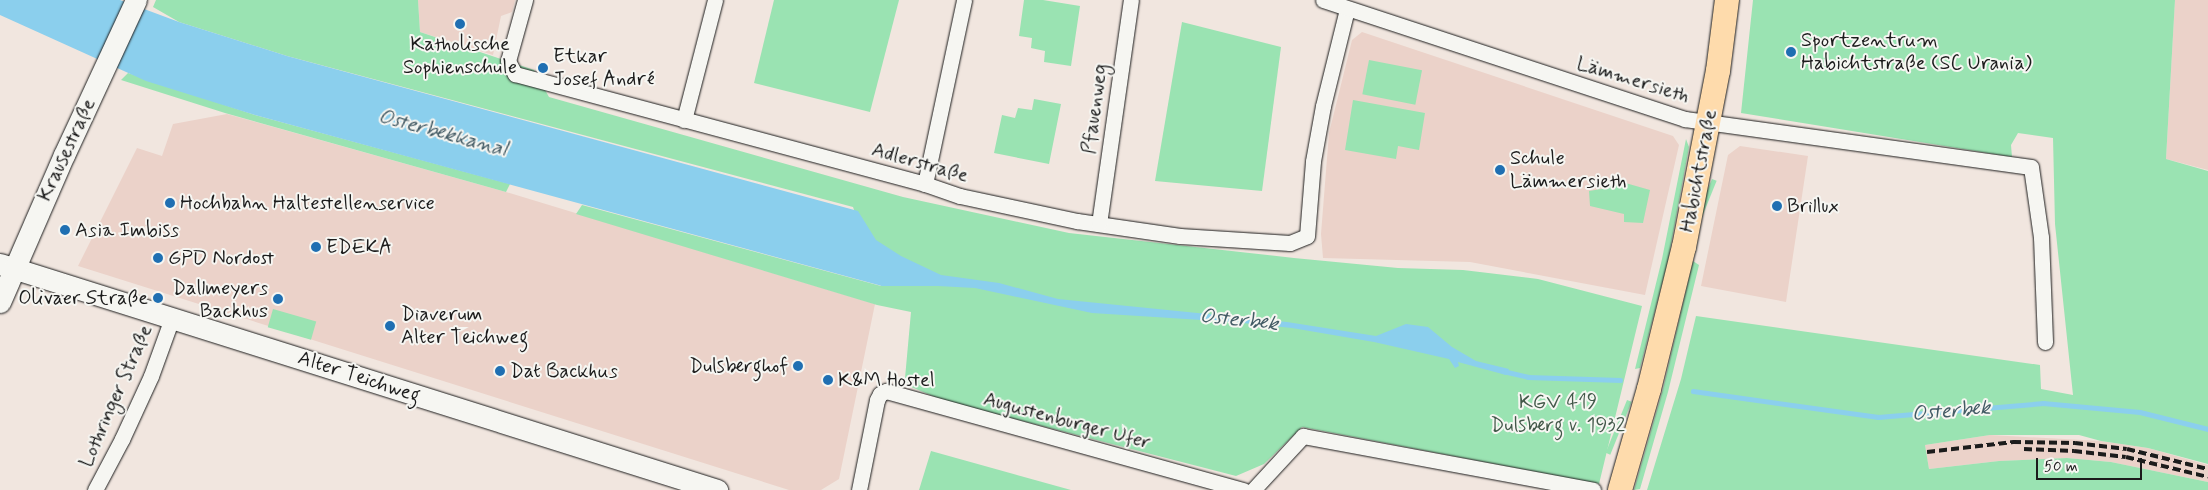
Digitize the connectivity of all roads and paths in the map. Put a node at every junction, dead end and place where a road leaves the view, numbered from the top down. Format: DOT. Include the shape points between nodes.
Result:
graph roads {
  1 [pos="136,0"];
  2 [pos="525,0"];
  3 [pos="714,0"];
  4 [pos="964,0"];
  5 [pos="1131,0"];
  6 [pos="1323,0"];
  7 [pos="1728,0"];
  8 [pos="1348,9"];
  9 [pos="684,120"];
  10 [pos="1709,122"];
  11 [pos="925,184"];
  12 [pos="1099,224"];
  13 [pos="7,266"];
  14 [pos="0,302"];
  15 [pos="172,318"];
  16 [pos="2046,342"];
  17 [pos="95,490"];
  18 [pos="717,490"];
  19 [pos="859,490"];
  20 [pos="1244,490"];
  21 [pos="1253,490"];
  22 [pos="1592,490"];
  23 [pos="1620,490"];
  1 -- 13 [label="street, Krausestraße"];
  2 -- 9 [label="street, Adlerstraße" via="508,61 515,74"];
  3 -- 9 [label="street"];
  4 -- 11 [label="street"];
  5 -- 12 [label="street, Pfauenweg"];
  6 -- 8 [label="street, Lämmersieth"];
  7 -- 10 [label="main road, Habichtstraße"];
  8 -- 10 [label="street, Lämmersieth" via="1685,119"];
  8 -- 12 [label="street, Adlerstraße" via="1323,106 1314,161 1310,224 1305,238 1280,243 1180,236"];
  9 -- 11 [label="street, Adlerstraße"];
  10 -- 16 [label="street, Lämmersieth" via="2031,167 2041,237"];
  10 -- 23 [label="main road, Habichtstraße" via="1684,247"];
  11 -- 12 [label="street, Adlerstraße" via="960,196"];
  13 -- 14 [label="street, Krausestraße"];
  13 -- 15 [label="street, Alter Teichweg"];
  15 -- 17 [label="street, Lothringer Straße" via="151,376"];
  15 -- 18 [label="street, Alter Teichweg"];
  19 -- 20 [label="street, Augustenburger Ufer" via="880,394 886,391"];
  21 -- 22 [label="street" via="1303,436"];
}
